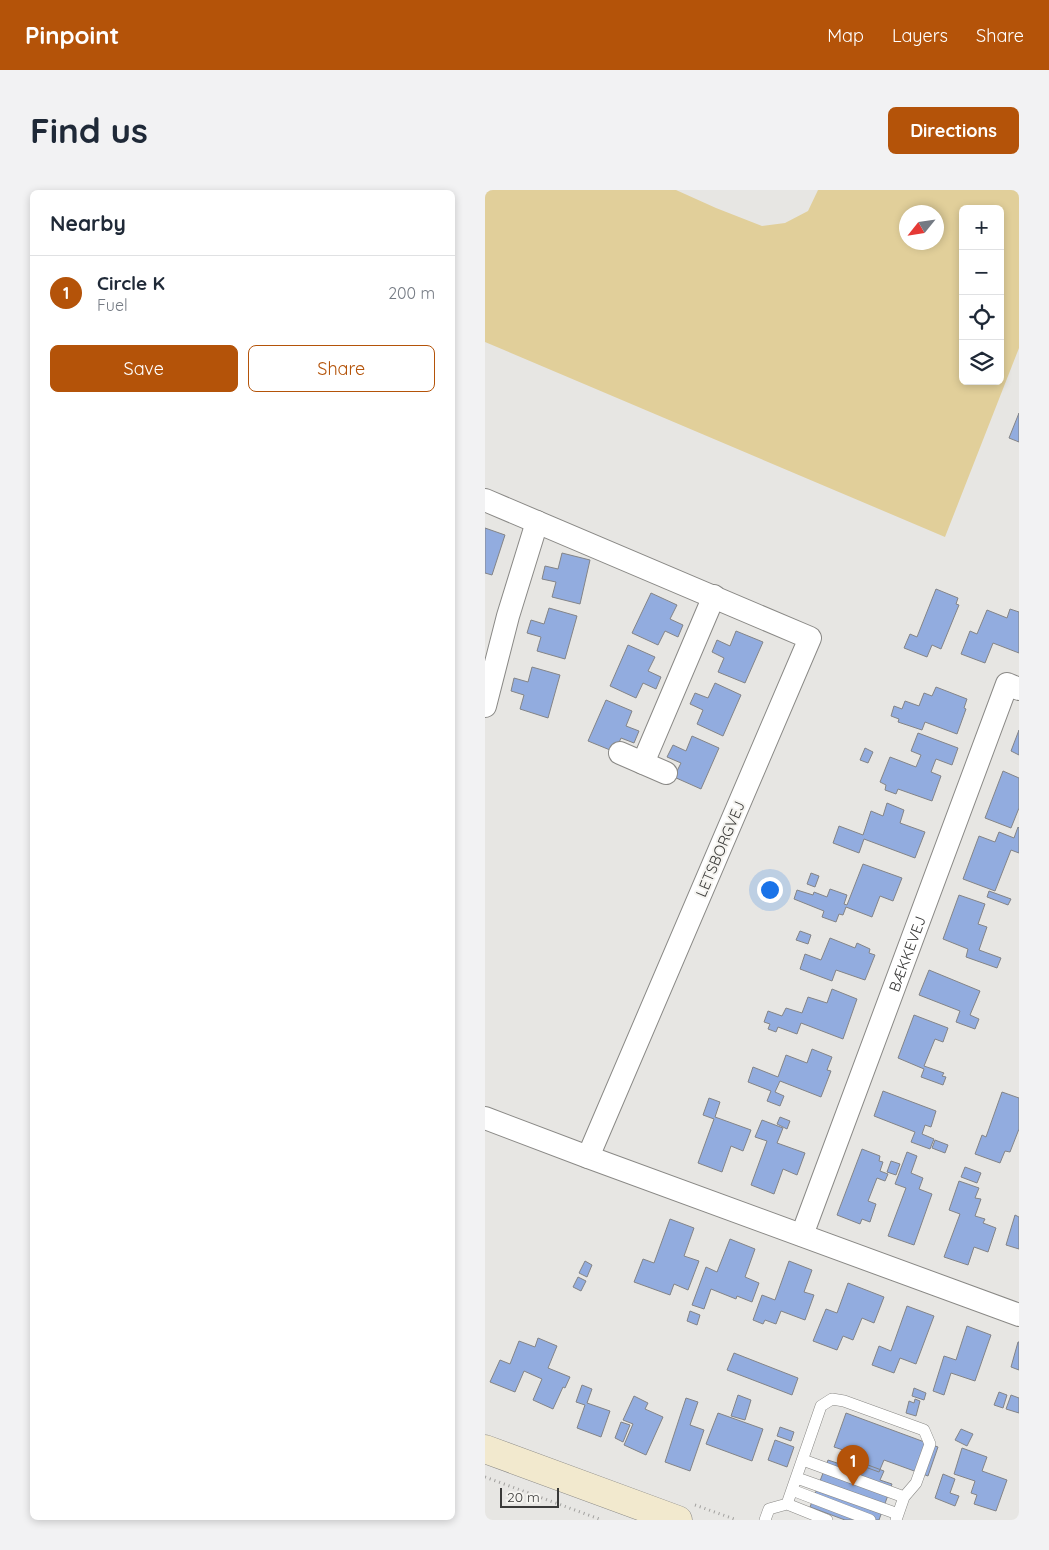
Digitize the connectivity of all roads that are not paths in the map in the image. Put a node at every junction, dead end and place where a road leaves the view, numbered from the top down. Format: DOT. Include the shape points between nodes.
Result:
graph roads {
  1 [pos="485,500"];
  2 [pos="537,522"];
  3 [pos="713,596"];
  4 [pos="1019,689"];
  5 [pos="485,706"];
  6 [pos="620,753"];
  7 [pos="643,763"];
  8 [pos="665,773"];
  9 [pos="485,1118"];
  10 [pos="588,1157"];
  11 [pos="801,1235"];
  12 [pos="1019,1315"];
  13 [pos="485,1449"];
  14 [pos="803,1460"];
  15 [pos="797,1478"];
  16 [pos="792,1490"];
  17 [pos="904,1497"];
  18 [pos="787,1504"];
  19 [pos="897,1517"];
  20 [pos="678,1520"];
  21 [pos="765,1520"];
  22 [pos="827,1520"];
  23 [pos="870,1520"];
  1 -- 2 [label="street, LETSBORGVEJ"];
  2 -- 3 [label="street, LETSBORGVEJ"];
  2 -- 5 [label="street"];
  3 -- 7 [label="street"];
  3 -- 10 [label="street, LETSBORGVEJ" via="810,638"];
  4 -- 11 [label="street, BÆKKEVEJ" via="1007,684"];
  6 -- 7 [label="street"];
  7 -- 8 [label="street"];
  9 -- 10 [label="street"];
  10 -- 11 [label="street"];
  11 -- 12 [label="street"];
  13 -- 20 [label="street"];
  14 -- 15 [label="lane"];
  14 -- 17 [label="lane"];
  14 -- 17 [label="lane" via="821,1406 832,1399 845,1401 924,1430 930,1444 916,1483"];
  15 -- 16 [label="lane"];
  15 -- 19 [label="lane"];
  16 -- 18 [label="lane"];
  16 -- 23 [label="lane"];
  17 -- 19 [label="lane"];
  18 -- 21 [label="lane" via="769,1509"];
  18 -- 22 [label="lane"];
}
